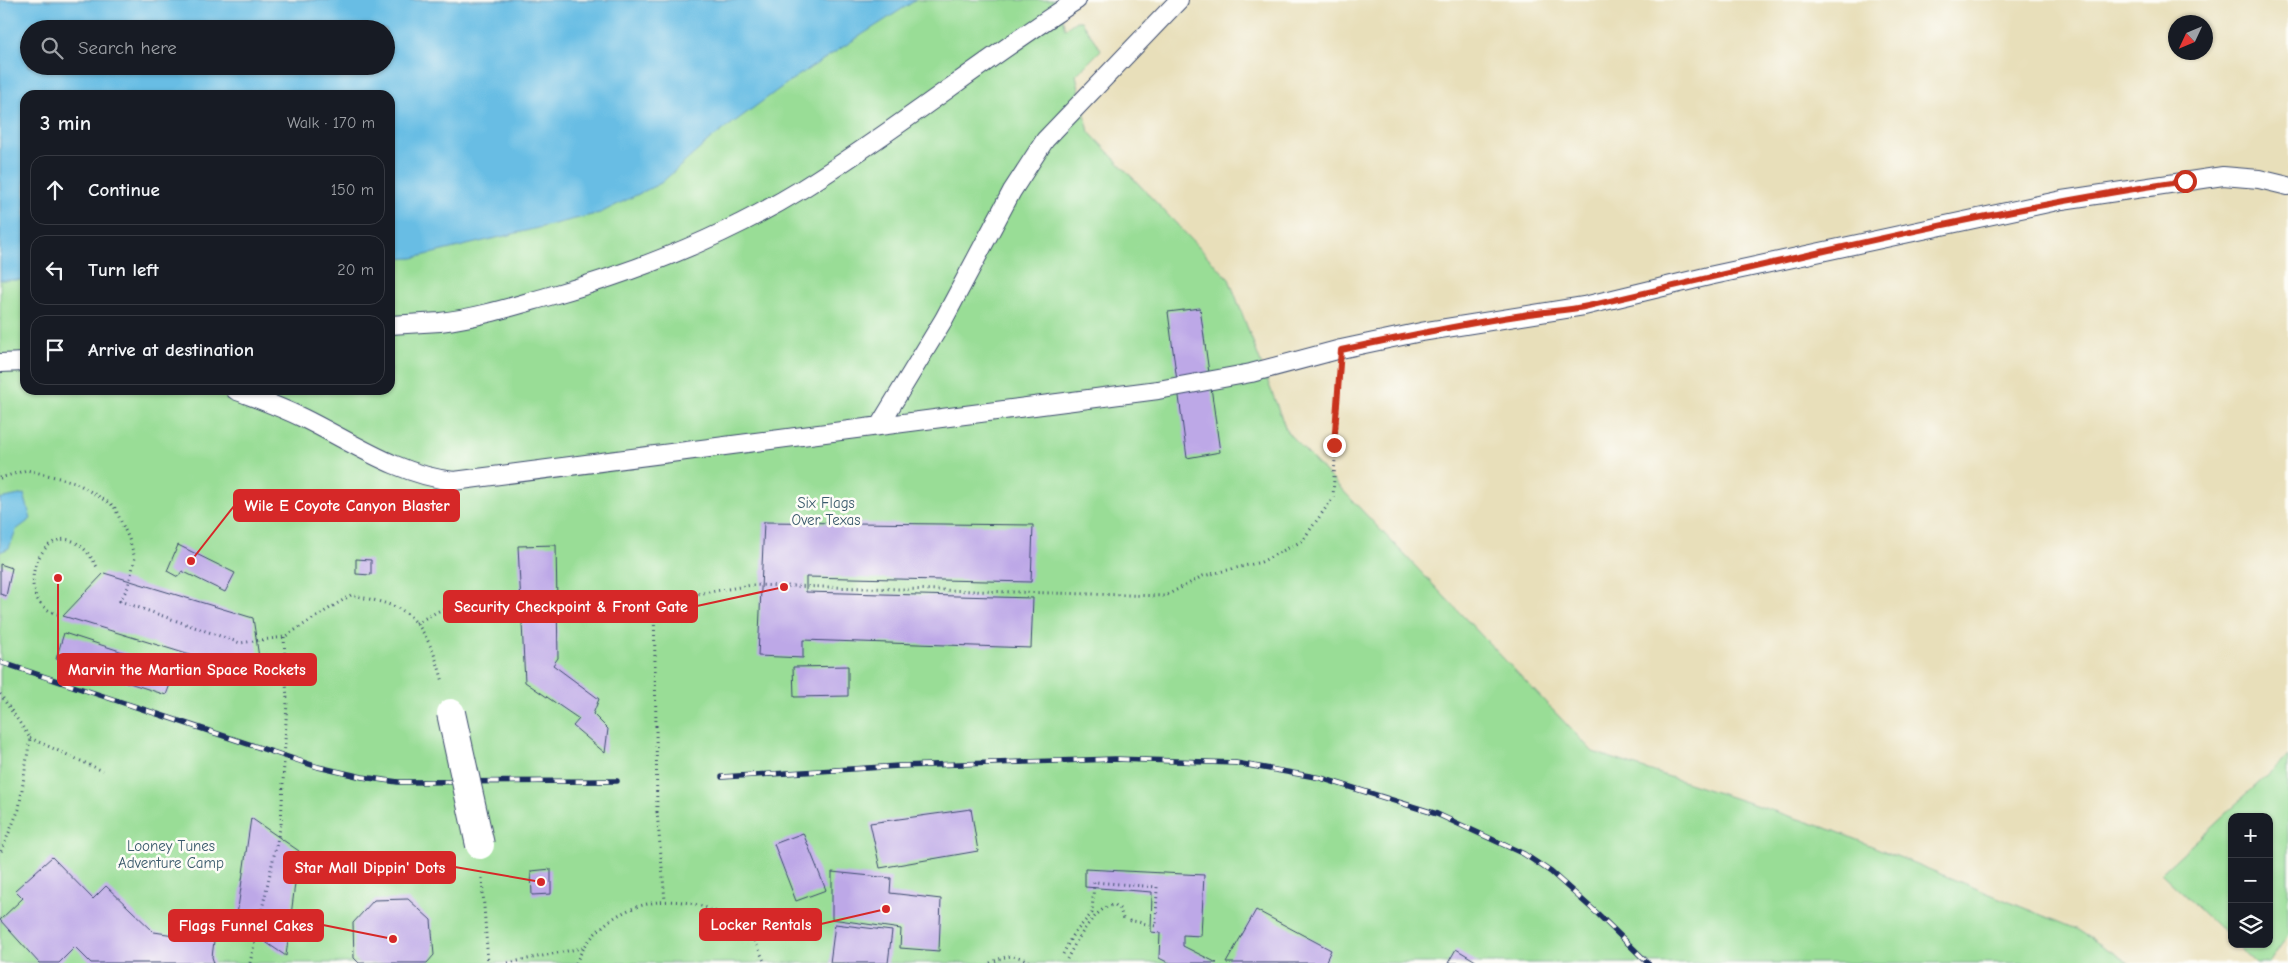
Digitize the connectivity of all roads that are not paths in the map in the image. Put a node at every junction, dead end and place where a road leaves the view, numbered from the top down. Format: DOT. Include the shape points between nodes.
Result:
graph roads {
  1 [pos="1077,0"];
  2 [pos="1179,0"];
  3 [pos="2288,186"];
  4 [pos="395,325"];
  5 [pos="20,362"];
  6 [pos="0,363"];
  7 [pos="247,395"];
  8 [pos="879,426"];
  9 [pos="451,713"];
  10 [pos="480,845"];
  1 -- 4 [label="lane" via="870,145 745,222 654,263 586,286 442,322"];
  2 -- 8 [label="lane" via="1045,140 1012,191 944,318"];
  3 -- 8 [label="lane" via="2223,176 2079,197 1584,306 1421,332 1251,373 1158,390"];
  5 -- 6 [label="lane"];
  7 -- 8 [label="lane" via="302,418 408,471 433,479 454,481"];
  9 -- 10 [label="street, bridge"];
}
